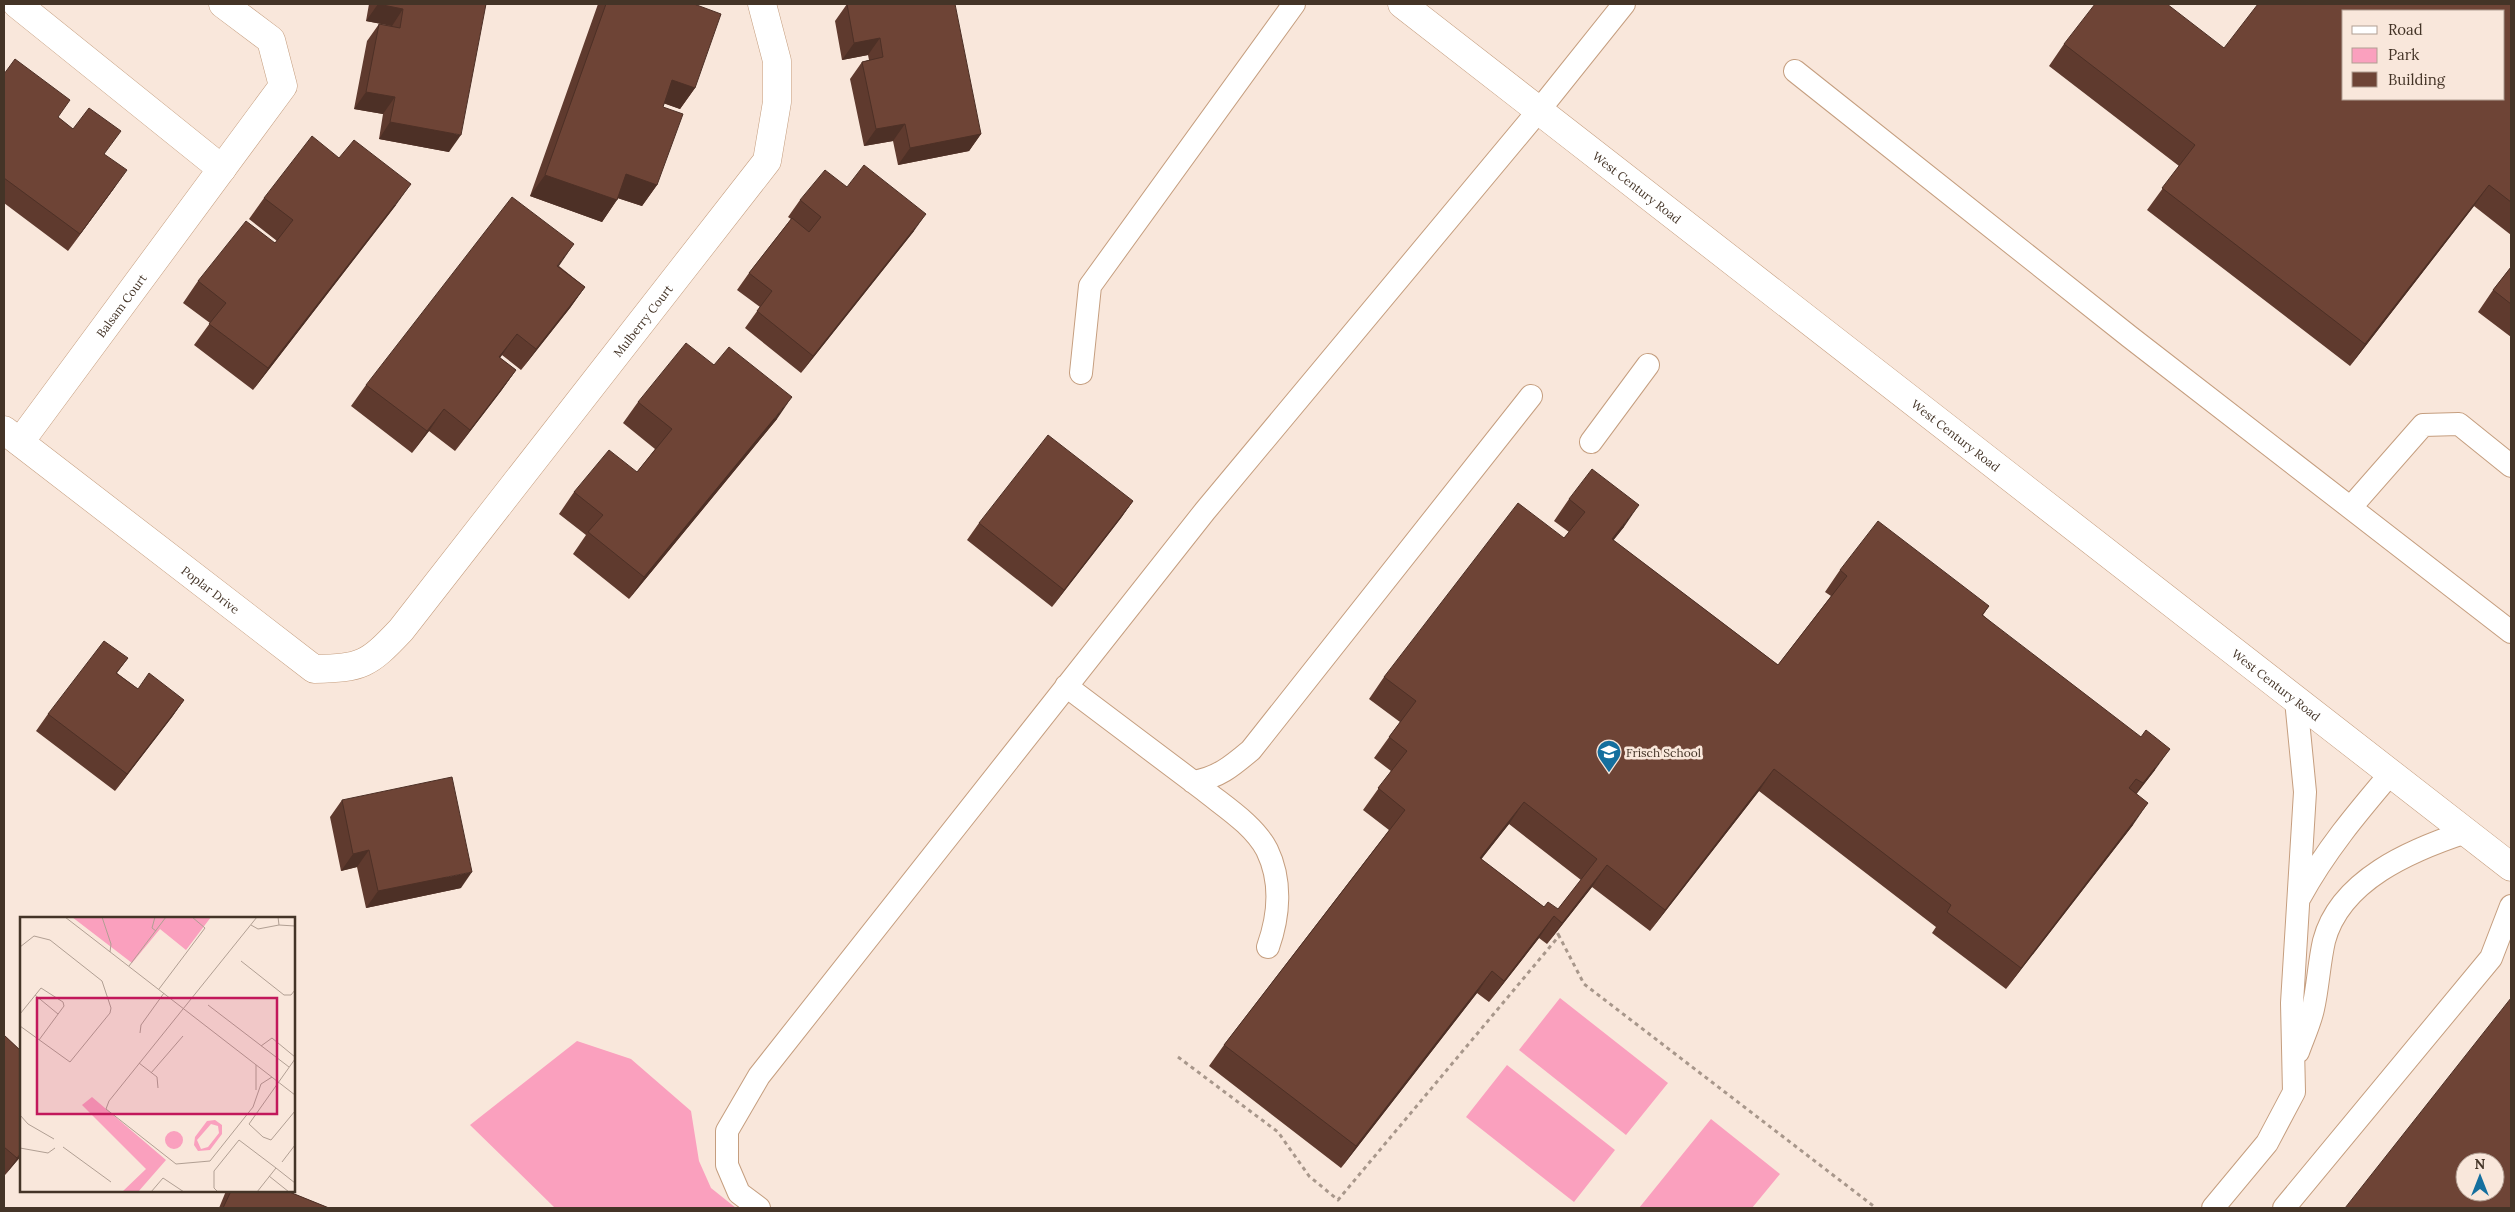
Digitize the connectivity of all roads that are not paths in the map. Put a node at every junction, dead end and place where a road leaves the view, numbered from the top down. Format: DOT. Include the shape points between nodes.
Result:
graph roads {
  1 [pos="17,4"];
  2 [pos="223,4"];
  3 [pos="762,4"];
  4 [pos="1294,4"];
  5 [pos="1402,4"];
  6 [pos="1624,4"];
  7 [pos="1795,71"];
  8 [pos="1540,109"];
  9 [pos="222,169"];
  10 [pos="1648,365"];
  11 [pos="1080,373"];
  12 [pos="1531,396"];
  13 [pos="12,436"];
  14 [pos="1590,442"];
  15 [pos="2511,466"];
  16 [pos="2351,507"];
  17 [pos="418,606"];
  18 [pos="2511,632"];
  19 [pos="1066,686"];
  20 [pos="2296,700"];
  21 [pos="2391,773"];
  22 [pos="1192,782"];
  23 [pos="2466,832"];
  24 [pos="2511,867"];
  25 [pos="2296,904"];
  26 [pos="2511,906"];
  27 [pos="1268,947"];
  28 [pos="2294,1062"];
  29 [pos="759,1208"];
  30 [pos="2213,1208"];
  31 [pos="2284,1208"];
  1 -- 9 [label="street"];
  2 -- 9 [label="street, Balsam Court" via="271,40 283,86"];
  3 -- 17 [label="street, Mulberry Court" via="777,61 777,102 767,161"];
  4 -- 11 [label="lane" via="1090,286"];
  5 -- 8 [label="street, West Century Road"];
  6 -- 8 [label="lane"];
  7 -- 16 [label="lane" via="2130,338"];
  8 -- 19 [label="lane" via="1205,511"];
  8 -- 20 [label="street, West Century Road"];
  9 -- 13 [label="street, Balsam Court"];
  10 -- 14 [label="lane"];
  12 -- 22 [label="lane" via="1251,750 1228,770 1210,779"];
  13 -- 17 [label="street, Poplar Drive" via="314,669 350,669 376,656"];
  15 -- 16 [label="lane" via="2459,424 2423,425"];
  16 -- 18 [label="lane"];
  19 -- 22 [label="lane"];
  19 -- 29 [label="lane" via="759,1076 738,1108 727,1131 727,1165 739,1193"];
  20 -- 21 [label="street, West Century Road"];
  20 -- 25 [label="lane" via="2305,792"];
  21 -- 23 [label="street, West Century Road"];
  21 -- 25 [label="lane" via="2338,835"];
  22 -- 27 [label="lane" via="1249,828 1267,850 1276,878 1277,902 1275,926"];
  23 -- 24 [label="street, West Century Road"];
  23 -- 28 [label="lane" via="2424,846 2378,872 2345,898 2324,940 2313,1011"];
  25 -- 28 [label="lane" via="2292,1003"];
  26 -- 31 [label="lane" via="2491,958"];
  28 -- 30 [label="lane" via="2294,1092 2267,1143"];
}
